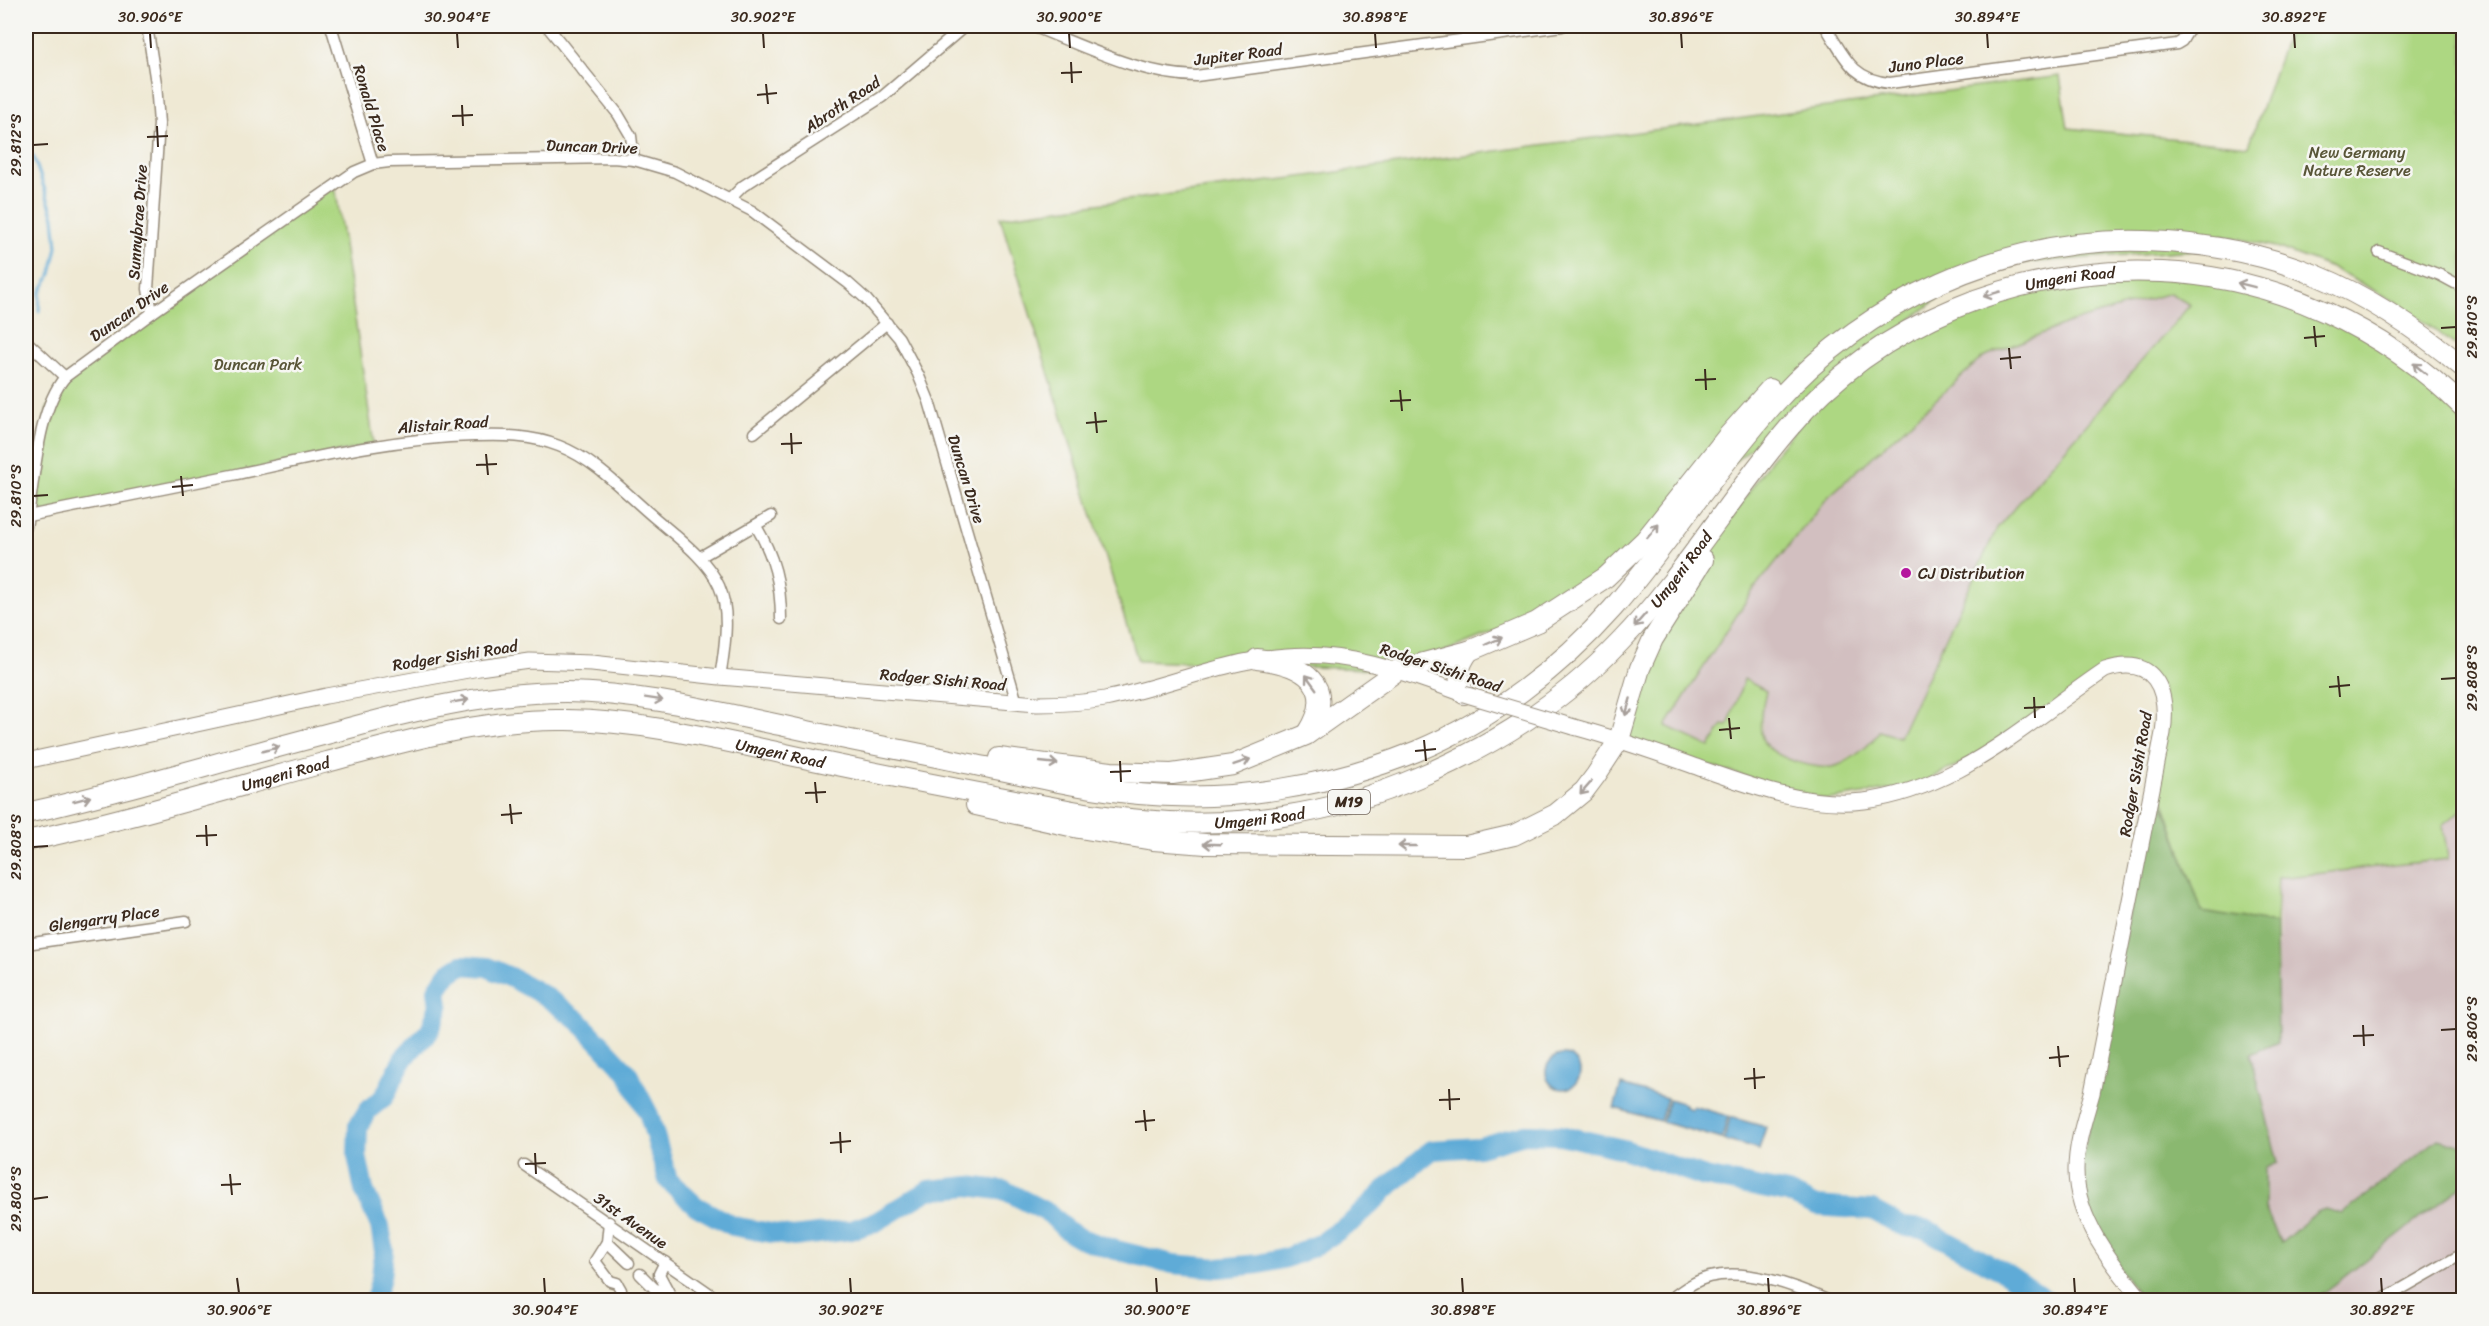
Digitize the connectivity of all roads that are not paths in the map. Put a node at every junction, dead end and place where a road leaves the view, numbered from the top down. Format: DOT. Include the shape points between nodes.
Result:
graph roads {
  1 [pos="147,26"];
  2 [pos="331,26"];
  3 [pos="547,26"];
  4 [pos="964,26"];
  5 [pos="1032,26"];
  6 [pos="1562,26"];
  7 [pos="1825,26"];
  8 [pos="2192,26"];
  9 [pos="634,160"];
  10 [pos="373,164"];
  11 [pos="730,199"];
  12 [pos="2379,252"];
  13 [pos="1978,266"];
  14 [pos="2463,288"];
  15 [pos="152,313"];
  16 [pos="887,323"];
  17 [pos="26,341"];
  18 [pos="2463,368"];
  19 [pos="65,377"];
  20 [pos="1823,391"];
  21 [pos="2463,408"];
  22 [pos="754,433"];
  23 [pos="771,516"];
  24 [pos="27,522"];
  25 [pos="756,525"];
  26 [pos="700,557"];
  27 [pos="781,619"];
  28 [pos="1469,651"];
  29 [pos="1257,659"];
  30 [pos="1398,670"];
  31 [pos="720,677"];
  32 [pos="1464,694"];
  33 [pos="1017,703"];
  34 [pos="783,726"];
  35 [pos="1306,735"];
  36 [pos="1618,740"];
  37 [pos="26,761"];
  38 [pos="870,773"];
  39 [pos="26,813"];
  40 [pos="26,841"];
  41 [pos="186,921"];
  42 [pos="26,944"];
  43 [pos="524,1165"];
  44 [pos="609,1222"];
  45 [pos="607,1242"];
  46 [pos="2463,1253"];
  47 [pos="664,1262"];
  48 [pos="629,1263"];
  49 [pos="640,1274"];
  50 [pos="621,1290"];
  51 [pos="670,1297"];
  52 [pos="720,1300"];
  53 [pos="1669,1300"];
  54 [pos="1827,1300"];
  55 [pos="2142,1300"];
  56 [pos="2382,1300"];
  1 -- 15 [label="street, Sunnybrae Drive" via="159,111 147,289"];
  2 -- 10 [label="street, Ronald Place"];
  3 -- 9 [label="street" via="618,114 631,136"];
  4 -- 11 [label="street, Abroth Road" via="882,97 743,186"];
  5 -- 6 [label="street, Jupiter Road" via="1142,68 1196,76"];
  7 -- 8 [label="street, Juno Place" via="1855,71 1866,79 1890,83 2177,44"];
  9 -- 10 [label="street, Duncan Drive"];
  9 -- 11 [label="street, Duncan Drive" via="675,172"];
  10 -- 15 [label="street, Duncan Drive" via="344,179"];
  11 -- 16 [label="street, Duncan Drive" via="768,222 848,283"];
  12 -- 14 [label="street"];
  13 -- 18 [label="highway, Umgeni Road / M19" via="2025,253 2120,241 2182,243 2255,255 2301,269 2379,305"];
  28 -- 13 [label="highway, one-way" via="1537,622 1606,577 1645,540 1770,390 1823,342 1886,301"];
  13 -- 34 [label="highway, Umgeni Road / M19" via="1891,309 1852,333 1815,364 1775,402 1638,578 1581,642 1512,698 1451,735 1412,753 1342,776 1281,789 1162,796 1107,790"];
  15 -- 19 [label="street, Duncan Drive"];
  16 -- 22 [label="street"];
  16 -- 33 [label="street, Duncan Drive" via="909,356 929,401"];
  17 -- 19 [label="street"];
  19 -- 24 [label="street, Duncan Drive" via="55,388 48,407"];
  21 -- 20 [label="highway, Umgeni Road / M19, one-way" via="2418,367 2386,345 2315,307 2227,280 2144,271 2074,274 1983,296 1933,317 1895,339"];
  20 -- 36 [label="highway, one-way" via="1769,460 1653,639"];
  20 -- 38 [label="highway, Umgeni Road / M19, one-way" via="1790,427 1643,617 1602,661 1516,729 1463,758 1397,786 1302,813 1187,823 1102,816"];
  23 -- 25 [label="street"];
  24 -- 26 [label="street, Alistair Road" via="402,440 514,436 544,441 579,456"];
  25 -- 26 [label="street"];
  25 -- 27 [label="street" via="775,566"];
  26 -- 31 [label="street, Alistair Road" via="714,576 726,605"];
  28 -- 30 [label="highway"];
  28 -- 32 [label="highway" via="1459,668 1459,684"];
  29 -- 30 [label="street, Rodger Sishi Road" via="1311,655 1364,661"];
  29 -- 33 [label="street, Rodger Sishi Road" via="1105,699 1066,704"];
  35 -- 29 [label="highway, one-way" via="1320,707 1314,684 1306,674 1288,665"];
  30 -- 32 [label="street, Rodger Sishi Road"];
  30 -- 35 [label="highway"];
  31 -- 33 [label="street, Rodger Sishi Road"];
  31 -- 37 [label="street, Rodger Sishi Road" via="592,663 506,663 326,696"];
  32 -- 36 [label="street, Rodger Sishi Road, bridge"];
  34 -- 35 [label="highway, one-way" via="1147,775 1233,765"];
  39 -- 34 [label="highway, Umgeni Road / M19, one-way" via="430,706 500,695 624,695"];
  36 -- 38 [label="highway, one-way" via="1584,791 1556,814 1514,835 1466,846 1153,840 1017,815"];
  36 -- 55 [label="street, Rodger Sishi Road" via="1763,789 1828,801 1862,801 1922,786 1960,769 2019,733 2105,670 2133,666 2154,676 2165,699 2163,733 2076,1170 2090,1226"];
  38 -- 40 [label="highway, Umgeni Road / M19" via="646,727 530,721 430,735"];
  41 -- 42 [label="street, Glengarry Place"];
  43 -- 44 [label="street, 31st Avenue"];
  44 -- 45 [label="street"];
  44 -- 47 [label="street, 31st Avenue"];
  45 -- 48 [label="street"];
  45 -- 50 [label="street" via="595,1261"];
  46 -- 56 [label="street"];
  47 -- 51 [label="street" via="659,1274"];
  47 -- 52 [label="street, 31st Avenue"];
  49 -- 51 [label="street"];
  53 -- 54 [label="street" via="1697,1282 1729,1275 1782,1284"];
}
